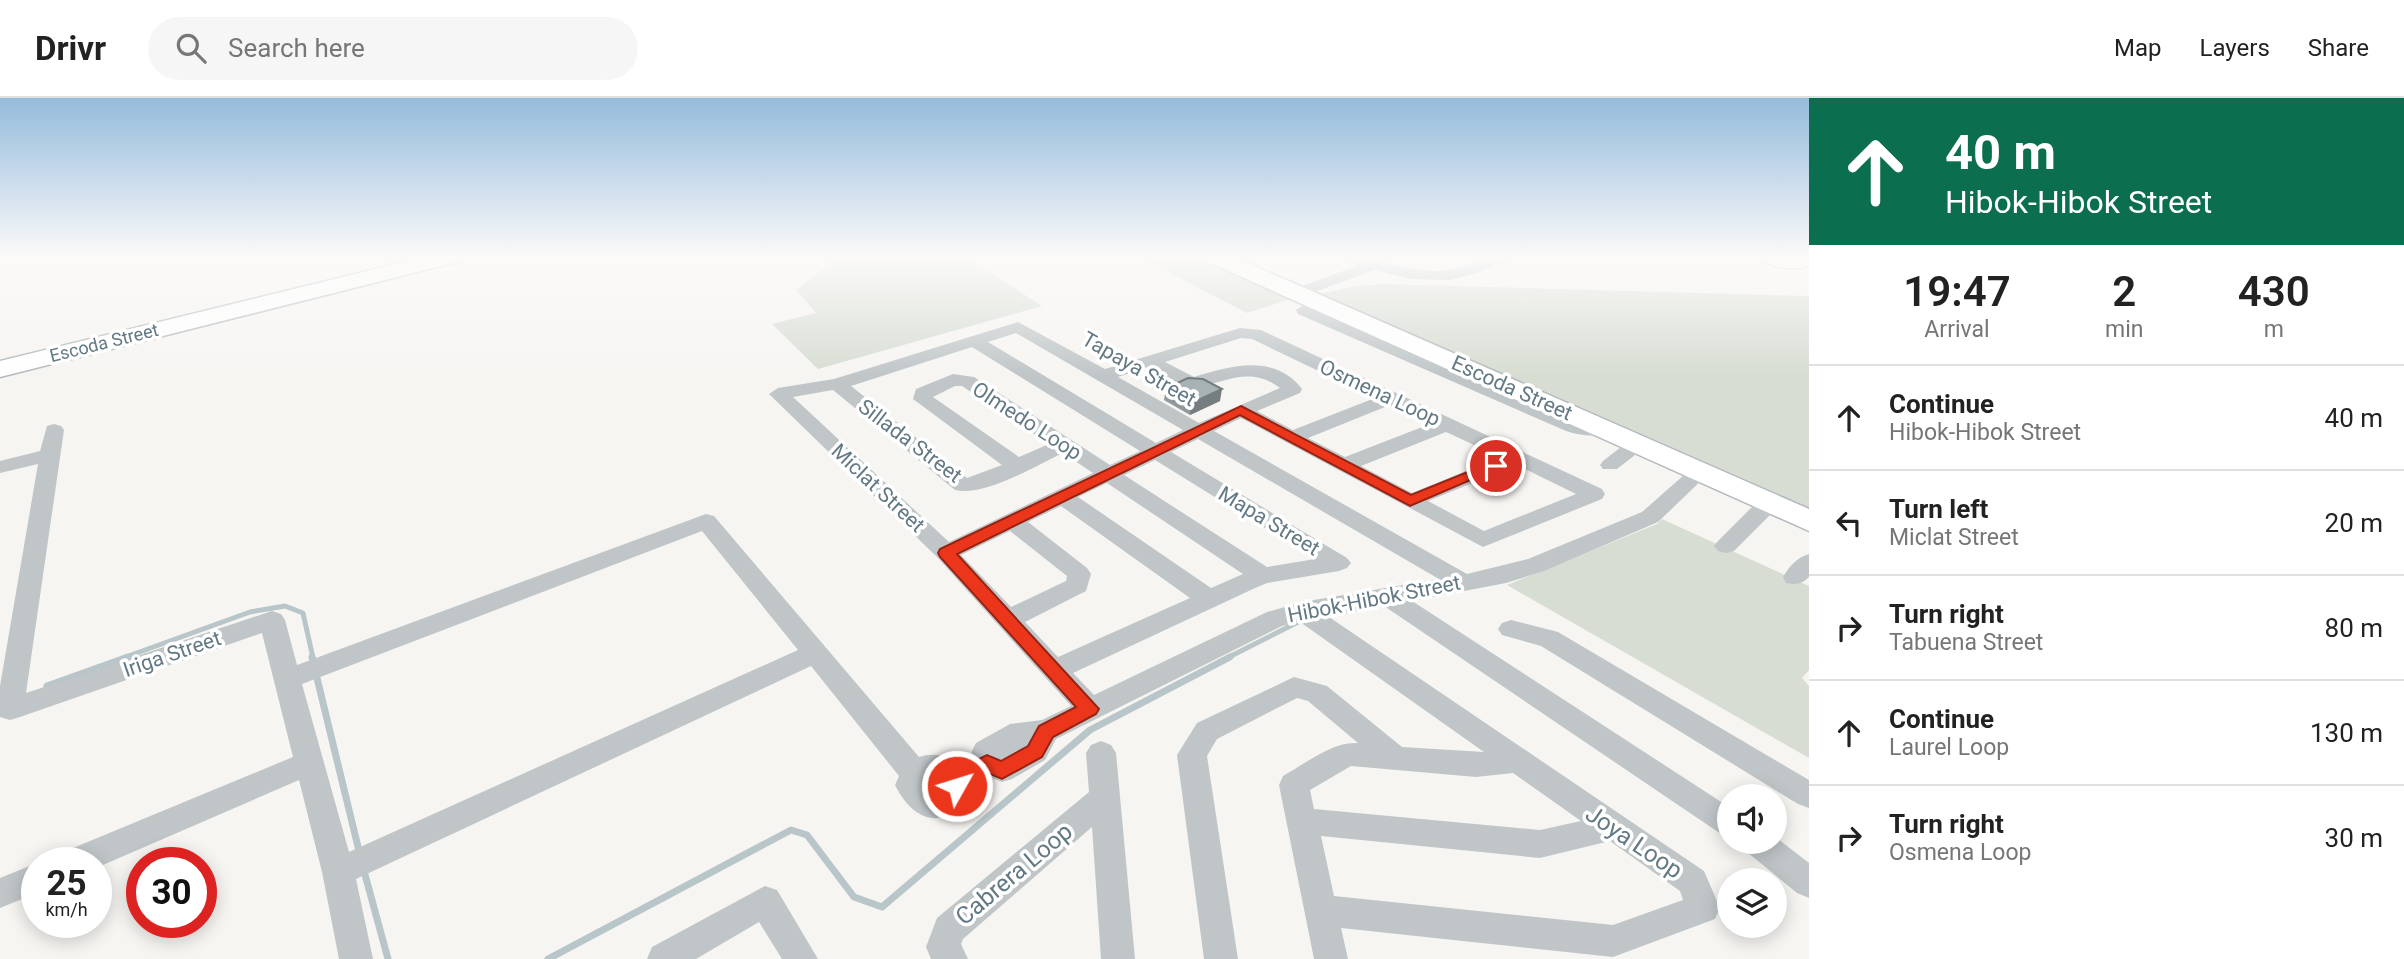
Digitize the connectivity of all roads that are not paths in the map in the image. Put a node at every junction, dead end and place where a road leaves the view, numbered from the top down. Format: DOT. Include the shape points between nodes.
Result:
graph roads {
  1 [pos="292,296"];
  2 [pos="1305,296"];
  3 [pos="1312,296"];
  4 [pos="1309,298"];
  5 [pos="974,341"];
  6 [pos="1150,361"];
  7 [pos="0,369"];
  8 [pos="1104,375"];
  9 [pos="837,384"];
  10 [pos="778,394"];
  11 [pos="1391,398"];
  12 [pos="1241,410"];
  13 [pos="1447,424"];
  14 [pos="1199,430"];
  15 [pos="1292,437"];
  16 [pos="1637,444"];
  17 [pos="1064,445"];
  18 [pos="1155,451"];
  19 [pos="1517,458"];
  20 [pos="1344,465"];
  21 [pos="1610,465"];
  22 [pos="1017,466"];
  23 [pos="0,467"];
  24 [pos="1699,472"];
  25 [pos="1108,474"];
  26 [pos="1062,496"];
  27 [pos="1410,501"];
  28 [pos="1769,503"];
  29 [pos="1012,521"];
  30 [pos="1809,521"];
  31 [pos="1726,546"];
  32 [pos="946,553"];
  33 [pos="1263,576"];
  34 [pos="1464,583"];
  35 [pos="1388,597"];
  36 [pos="1208,598"];
  37 [pos="1302,611"];
  38 [pos="1009,619"];
  39 [pos="1511,628"];
  40 [pos="814,654"];
  41 [pos="1055,670"];
  42 [pos="287,679"];
  43 [pos="1090,709"];
  44 [pos="1101,753"];
  45 [pos="1394,757"];
  46 [pos="1516,761"];
  47 [pos="310,764"];
  48 [pos="915,774"];
  49 [pos="955,780"];
  50 [pos="1809,795"];
  51 [pos="1105,797"];
  52 [pos="1717,815"];
  53 [pos="1302,821"];
  54 [pos="1613,827"];
  55 [pos="110,847"];
  56 [pos="1773,854"];
  57 [pos="338,872"];
  58 [pos="1809,883"];
  59 [pos="21,884"];
  60 [pos="0,893"];
  61 [pos="1321,910"];
  62 [pos="356,959"];
  63 [pos="664,959"];
  64 [pos="801,959"];
  65 [pos="951,959"];
  66 [pos="1118,959"];
  67 [pos="1221,959"];
  68 [pos="1331,959"];
  1 -- 7 [label="street, Escoda Street"];
  2 -- 4 [label="street, Escoda Street"];
  3 -- 4 [label="street"];
  4 -- 16 [label="street, Escoda Street"];
  5 -- 8 [label="street, Tapaya Street" via="1018,327"];
  5 -- 9 [label="street, Tapaya Street"];
  5 -- 18 [label="street, Mapa Street"];
  6 -- 8 [label="street, Osmena Loop"];
  6 -- 11 [label="street, Osmena Loop" via="1240,333 1255,334"];
  6 -- 12 [label="street" via="1187,382 1247,368 1261,370 1293,389"];
  8 -- 14 [label="street, Tapaya Street"];
  9 -- 10 [label="street, Tapaya Street"];
  9 -- 22 [label="street, Sillada Street" via="962,485"];
  10 -- 32 [label="street, Miclat Street"];
  11 -- 13 [label="street, Osmena Loop"];
  11 -- 15 [label="street"];
  12 -- 14 [label="street"];
  12 -- 15 [label="street, Osmena Loop"];
  13 -- 19 [label="street, Osmena Loop"];
  13 -- 20 [label="street"];
  14 -- 18 [label="street"];
  14 -- 34 [label="street, Tapaya Street"];
  15 -- 20 [label="street, Osmena Loop"];
  16 -- 21 [label="street"];
  16 -- 24 [label="street, Escoda Street"];
  17 -- 22 [label="street, Sillada Street"];
  17 -- 22 [label="street, Olmedo Loop" via="967,381 953,380 923,393 923,399"];
  17 -- 25 [label="street, Olmedo Loop"];
  18 -- 25 [label="street"];
  18 -- 33 [label="street, Mapa Street" via="1339,564"];
  19 -- 27 [label="street"];
  19 -- 27 [label="street, Osmena Loop" via="1594,494 1483,540"];
  20 -- 27 [label="street, Osmena Loop"];
  23 -- 42 [label="street, Iriga Street" via="52,442 10,709 272,620"];
  24 -- 28 [label="street, Escoda Street"];
  24 -- 34 [label="street, Hibok-Hibok Street" via="1650,517 1536,565"];
  25 -- 26 [label="street"];
  25 -- 33 [label="street, Olmedo Loop"];
  26 -- 29 [label="street"];
  26 -- 36 [label="street"];
  28 -- 30 [label="street, Escoda Street"];
  28 -- 31 [label="street"];
  29 -- 32 [label="street"];
  29 -- 38 [label="street" via="1079,574 1077,585"];
  32 -- 38 [label="street, Miclat Street"];
  33 -- 36 [label="street, Mapa Street"];
  34 -- 35 [label="street, Hibok-Hibok Street"];
  35 -- 37 [label="street, Hibok-Hibok Street"];
  35 -- 52 [label="street"];
  36 -- 41 [label="street, Mapa Street"];
  37 -- 43 [label="street, Hibok-Hibok Street" via="1276,618"];
  37 -- 46 [label="street, Joya Loop"];
  38 -- 41 [label="street, Miclat Street"];
  39 -- 50 [label="street" via="1549,639"];
  40 -- 42 [label="street" via="706,521"];
  40 -- 48 [label="street"];
  40 -- 57 [label="street"];
  41 -- 43 [label="street, Miclat Street"];
  42 -- 47 [label="street, Iriga Street"];
  43 -- 49 [label="street, Hibok-Hibok Street" via="1046,731 1035,751 1010,766 1002,770 987,764"];
  44 -- 51 [label="street"];
  45 -- 46 [label="street" via="1476,765"];
  45 -- 53 [label="street" via="1347,754 1294,785"];
  45 -- 67 [label="street" via="1317,693 1294,687 1207,731 1192,755"];
  46 -- 54 [label="street, Joya Loop"];
  47 -- 55 [label="street"];
  47 -- 57 [label="street, Iriga Street"];
  48 -- 49 [label="street" via="910,785 914,797 926,804 941,805 953,797"];
  51 -- 65 [label="street, Cabrera Loop" via="949,929 943,947"];
  51 -- 66 [label="street"];
  53 -- 54 [label="street" via="1540,844"];
  53 -- 61 [label="street"];
  54 -- 61 [label="street, Joya Loop" via="1692,881 1703,908 1613,941"];
  56 -- 58 [label="street"];
  57 -- 62 [label="street, Iriga Street"];
  59 -- 60 [label="street"];
  61 -- 68 [label="street"];
  63 -- 64 [label="street" via="765,901"];
}
